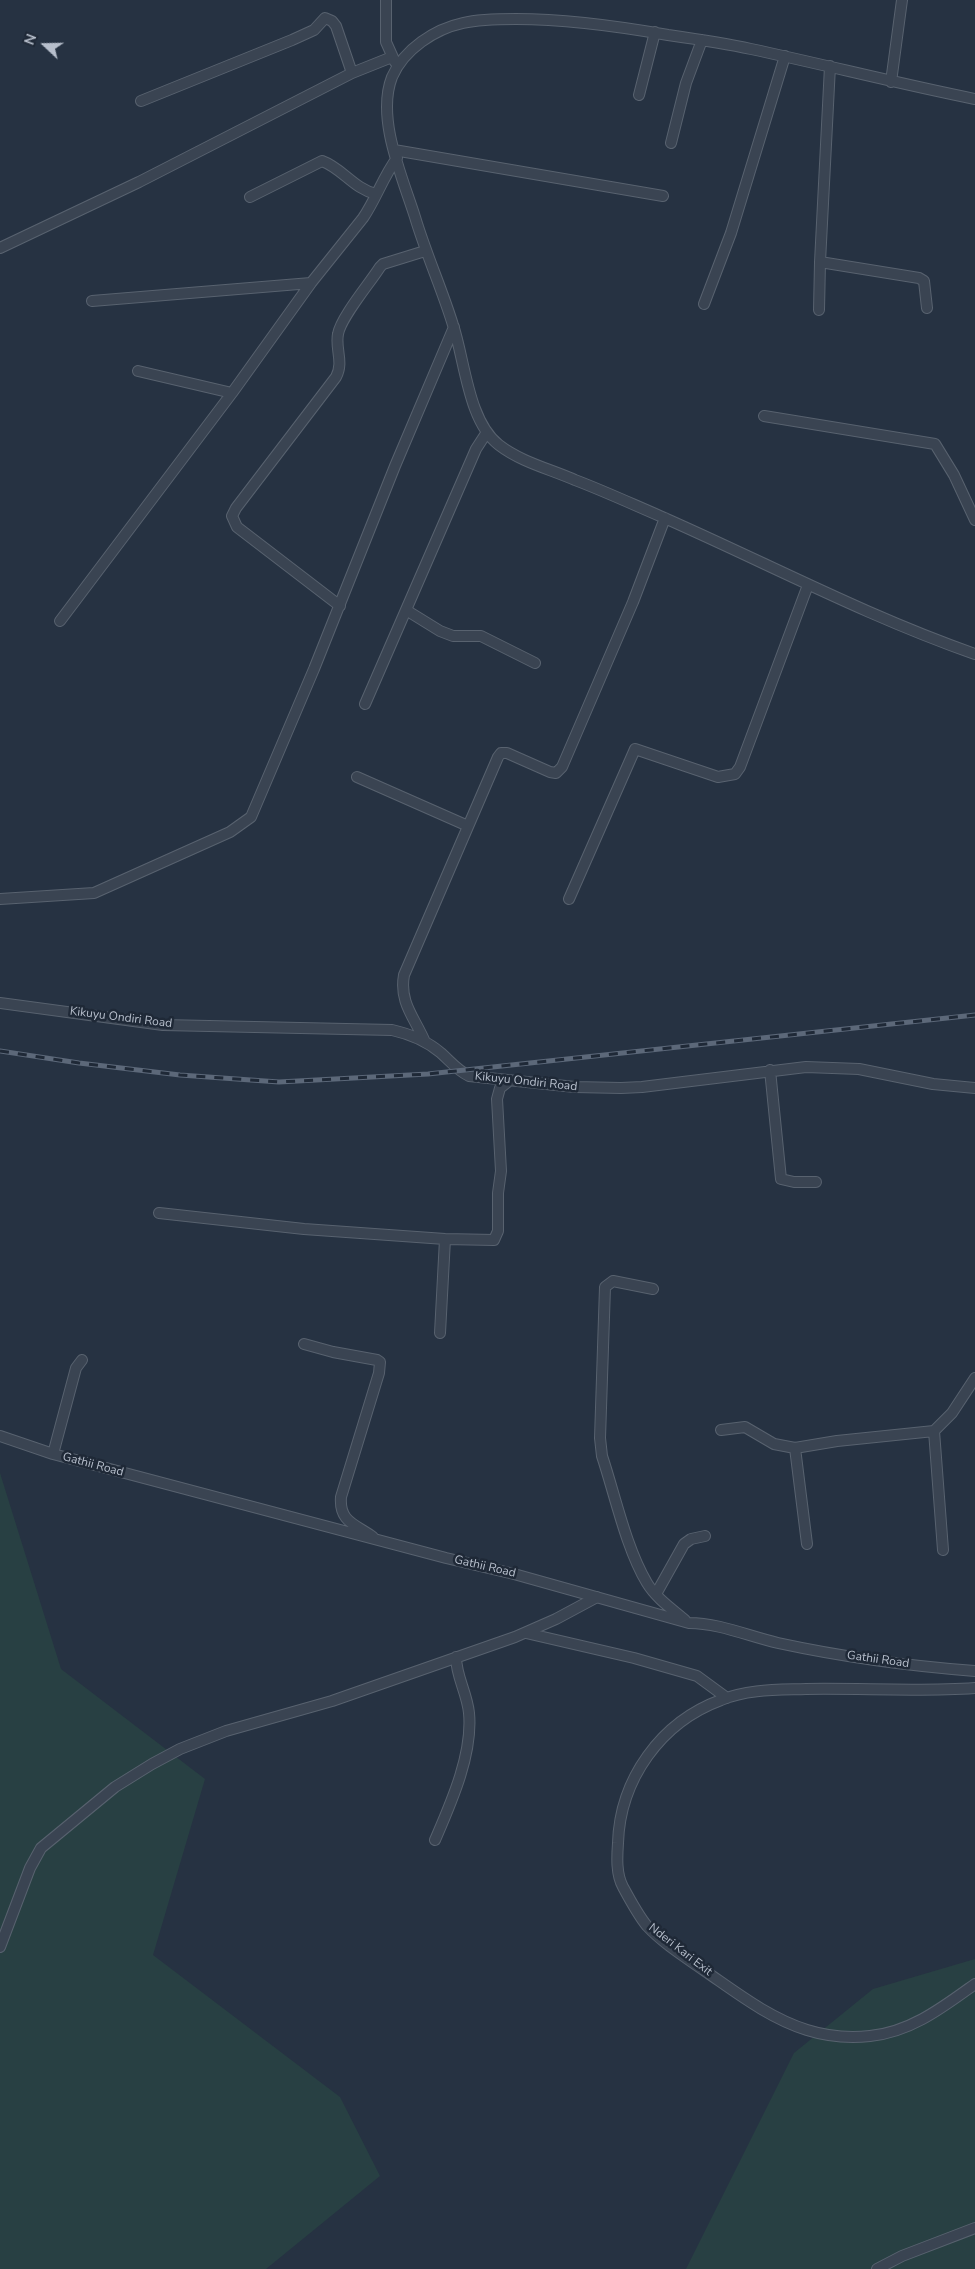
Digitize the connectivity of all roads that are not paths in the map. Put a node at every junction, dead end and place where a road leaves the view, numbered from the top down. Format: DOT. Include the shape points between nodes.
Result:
graph roads {
  1 [pos="386,0"];
  2 [pos="902,0"];
  3 [pos="655,32"];
  4 [pos="702,40"];
  5 [pos="784,56"];
  6 [pos="392,57"];
  7 [pos="398,66"];
  8 [pos="830,66"];
  9 [pos="352,73"];
  10 [pos="891,82"];
  11 [pos="639,95"];
  12 [pos="975,99"];
  13 [pos="142,101"];
  14 [pos="671,142"];
  15 [pos="395,154"];
  16 [pos="376,194"];
  17 [pos="663,196"];
  18 [pos="250,197"];
  19 [pos="0,248"];
  20 [pos="425,251"];
  21 [pos="820,262"];
  22 [pos="311,283"];
  23 [pos="92,301"];
  24 [pos="704,304"];
  25 [pos="927,308"];
  26 [pos="818,310"];
  27 [pos="454,327"];
  28 [pos="138,371"];
  29 [pos="232,393"];
  30 [pos="764,416"];
  31 [pos="487,432"];
  32 [pos="665,518"];
  33 [pos="975,520"];
  34 [pos="808,585"];
  35 [pos="340,606"];
  36 [pos="406,610"];
  37 [pos="60,621"];
  38 [pos="975,654"];
  39 [pos="535,663"];
  40 [pos="365,704"];
  41 [pos="357,777"];
  42 [pos="468,826"];
  43 [pos="0,898"];
  44 [pos="569,899"];
  45 [pos="0,1003"];
  46 [pos="425,1042"];
  47 [pos="770,1070"];
  48 [pos="509,1081"];
  49 [pos="975,1088"];
  50 [pos="816,1182"];
  51 [pos="159,1213"];
  52 [pos="445,1239"];
  53 [pos="653,1289"];
  54 [pos="440,1333"];
  55 [pos="304,1344"];
  56 [pos="82,1360"];
  57 [pos="975,1378"];
  58 [pos="721,1430"];
  59 [pos="934,1431"];
  60 [pos="0,1436"];
  61 [pos="795,1448"];
  62 [pos="53,1454"];
  63 [pos="705,1536"];
  64 [pos="378,1540"];
  65 [pos="807,1544"];
  66 [pos="943,1550"];
  67 [pos="656,1594"];
  68 [pos="597,1597"];
  69 [pos="688,1623"];
  70 [pos="526,1633"];
  71 [pos="456,1656"];
  72 [pos="975,1671"];
  73 [pos="975,1688"];
  74 [pos="727,1698"];
  75 [pos="435,1840"];
  76 [pos="0,1948"];
  77 [pos="975,1984"];
  78 [pos="975,2228"];
  79 [pos="877,2269"];
  1 -- 6 [label="street" via="386,42"];
  2 -- 10 [label="street"];
  3 -- 4 [label="street"];
  3 -- 7 [label="street" via="554,19 466,22 423,41"];
  3 -- 11 [label="street"];
  4 -- 5 [label="street"];
  4 -- 14 [label="street" via="686,83"];
  5 -- 8 [label="street"];
  5 -- 24 [label="street" via="731,233"];
  6 -- 7 [label="street"];
  6 -- 9 [label="street"];
  7 -- 15 [label="street" via="388,92 386,109"];
  8 -- 10 [label="street"];
  8 -- 21 [label="street"];
  9 -- 13 [label="street" via="336,26 325,18 314,30 292,40"];
  9 -- 19 [label="street" via="139,182"];
  10 -- 12 [label="street"];
  15 -- 16 [label="street"];
  15 -- 17 [label="street"];
  15 -- 20 [label="street"];
  16 -- 18 [label="street" via="361,189 322,161"];
  16 -- 22 [label="street" via="363,218"];
  20 -- 27 [label="street"];
  20 -- 35 [label="street" via="380,267 340,327 341,364 336,377 232,516 237,527"];
  21 -- 25 [label="street" via="919,278 926,285"];
  21 -- 26 [label="street"];
  22 -- 23 [label="street"];
  22 -- 29 [label="street"];
  27 -- 31 [label="street" via="472,400"];
  27 -- 35 [label="street"];
  28 -- 29 [label="street"];
  29 -- 37 [label="street"];
  30 -- 33 [label="street" via="935,444"];
  31 -- 32 [label="street" via="496,442 520,457"];
  31 -- 36 [label="street" via="476,450"];
  32 -- 34 [label="street"];
  32 -- 42 [label="street" via="630,611 562,767 556,773 550,772 500,753"];
  34 -- 38 [label="street" via="933,640"];
  34 -- 44 [label="street" via="735,774 718,777 635,749"];
  35 -- 43 [label="street" via="251,817 243,824 94,893"];
  36 -- 39 [label="street" via="440,631 453,636 481,636"];
  36 -- 40 [label="street"];
  41 -- 42 [label="street"];
  42 -- 46 [label="street" via="404,975 402,990 405,1004"];
  45 -- 46 [label="street, Kikuyu Ondiri Road" via="162,1025 392,1030"];
  46 -- 48 [label="street, Kikuyu Ondiri Road" via="458,1071 469,1076"];
  47 -- 48 [label="street, Kikuyu Ondiri Road" via="642,1087 588,1088"];
  47 -- 49 [label="street, Kikuyu Ondiri Road" via="806,1067 859,1069 933,1084"];
  47 -- 50 [label="street" via="781,1179"];
  48 -- 52 [label="street" via="500,1088 496,1099 501,1171 497,1237 490,1240"];
  51 -- 52 [label="street" via="304,1229"];
  52 -- 54 [label="street"];
  53 -- 67 [label="street" via="612,1281 605,1286 600,1415 602,1456 638,1564"];
  55 -- 64 [label="street" via="380,1362 340,1507 347,1520"];
  56 -- 62 [label="street" via="76,1368"];
  57 -- 59 [label="street" via="952,1413"];
  58 -- 61 [label="street" via="745,1427 774,1444"];
  59 -- 61 [label="street"];
  59 -- 66 [label="street"];
  60 -- 62 [label="street, Gathii Road"];
  61 -- 65 [label="street"];
  62 -- 64 [label="street, Gathii Road"];
  63 -- 67 [label="street" via="684,1544"];
  64 -- 68 [label="street, Gathii Road"];
  67 -- 69 [label="street"];
  68 -- 69 [label="street, Gathii Road"];
  68 -- 70 [label="street"];
  69 -- 72 [label="street, Gathii Road" via="702,1623 837,1654 926,1668"];
  70 -- 71 [label="street"];
  70 -- 74 [label="street" via="696,1676"];
  71 -- 75 [label="street" via="456,1668 468,1705 468,1732 463,1764"];
  71 -- 76 [label="street" via="332,1701 226,1731 180,1749 136,1773 41,1848 30,1868"];
  73 -- 74 [label="street, Nderi Kari Exit" via="778,1689"];
  74 -- 77 [label="street, Nderi Kari Exit" via="698,1710 666,1733 641,1766 623,1803 618,1828 618,1870 622,1886 647,1925 680,1954 765,2012 825,2035 870,2036 891,2032 925,2019"];
  78 -- 79 [label="street"];
}
